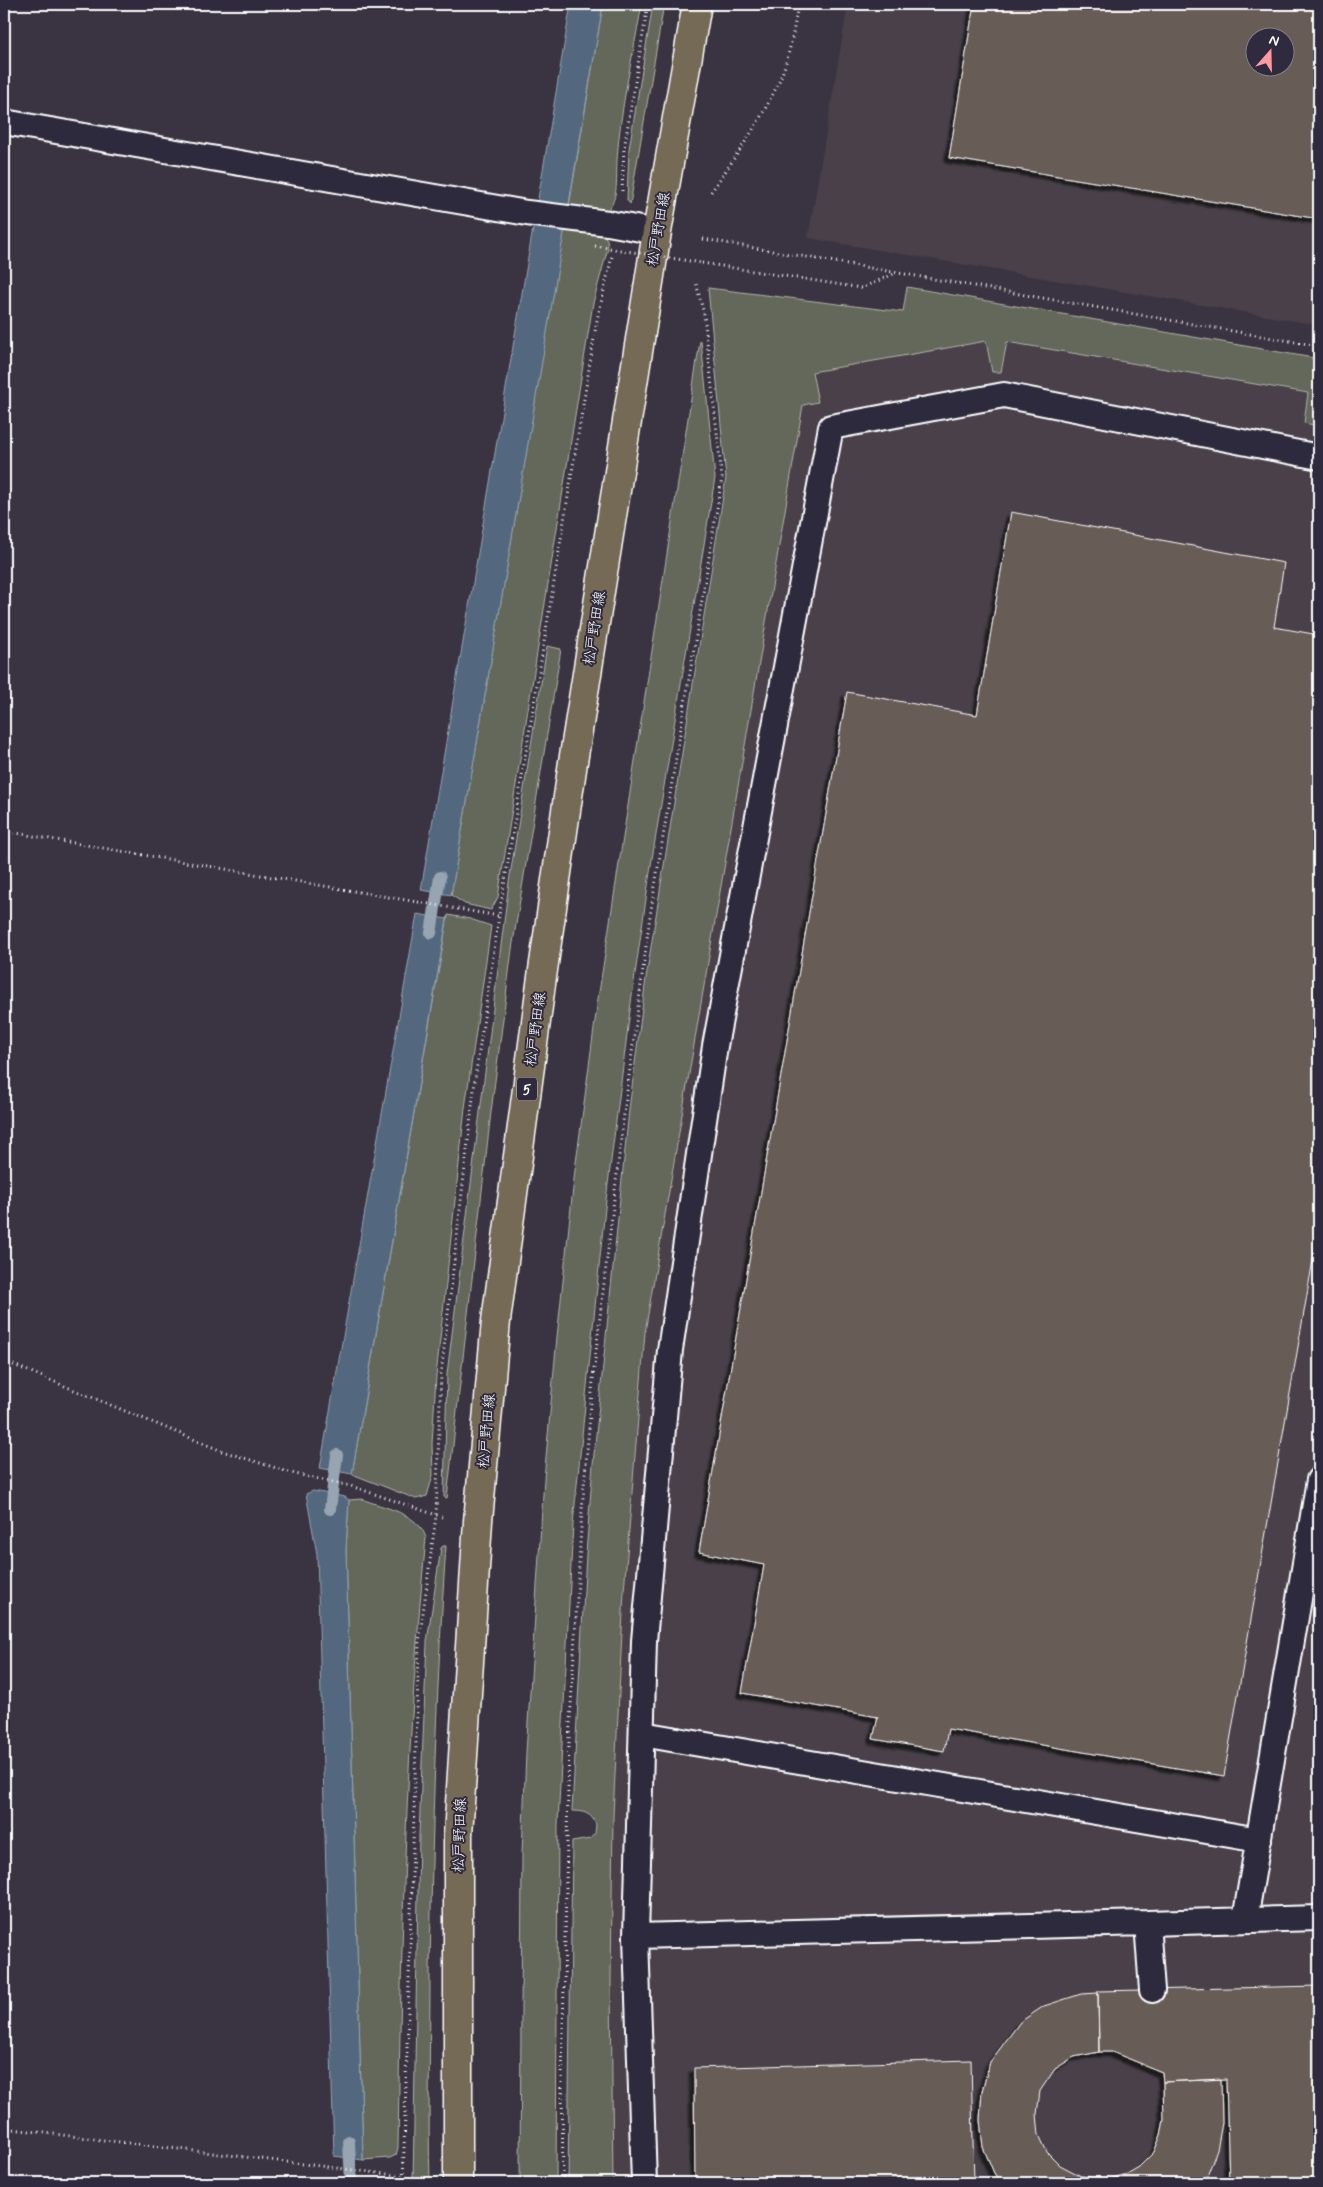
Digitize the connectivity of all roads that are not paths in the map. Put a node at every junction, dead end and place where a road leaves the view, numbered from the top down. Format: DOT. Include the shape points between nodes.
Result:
graph roads {
  1 [pos="697,4"];
  2 [pos="4,122"];
  3 [pos="657,232"];
  4 [pos="1319,457"];
  5 [pos="1319,1480"];
  6 [pos="642,1734"];
  7 [pos="1259,1840"];
  8 [pos="1319,1918"];
  9 [pos="1245,1920"];
  10 [pos="1147,1923"];
  11 [pos="636,1936"];
  12 [pos="1152,1990"];
  13 [pos="458,2183"];
  14 [pos="644,2183"];
  1 -- 3 [label="main road, 松戸野田線 / 5"];
  2 -- 3 [label="lane" via="527,213"];
  3 -- 13 [label="main road, 松戸野田線 / 5" via="574,752 496,1321 478,1521 458,1835"];
  4 -- 6 [label="lane" via="1004,395 831,427 715,1046 672,1340 644,1641"];
  5 -- 7 [label="lane"];
  6 -- 7 [label="lane"];
  6 -- 11 [label="lane"];
  7 -- 9 [label="lane"];
  8 -- 9 [label="lane"];
  9 -- 10 [label="lane"];
  10 -- 11 [label="lane"];
  10 -- 12 [label="lane"];
  11 -- 14 [label="lane"];
}
